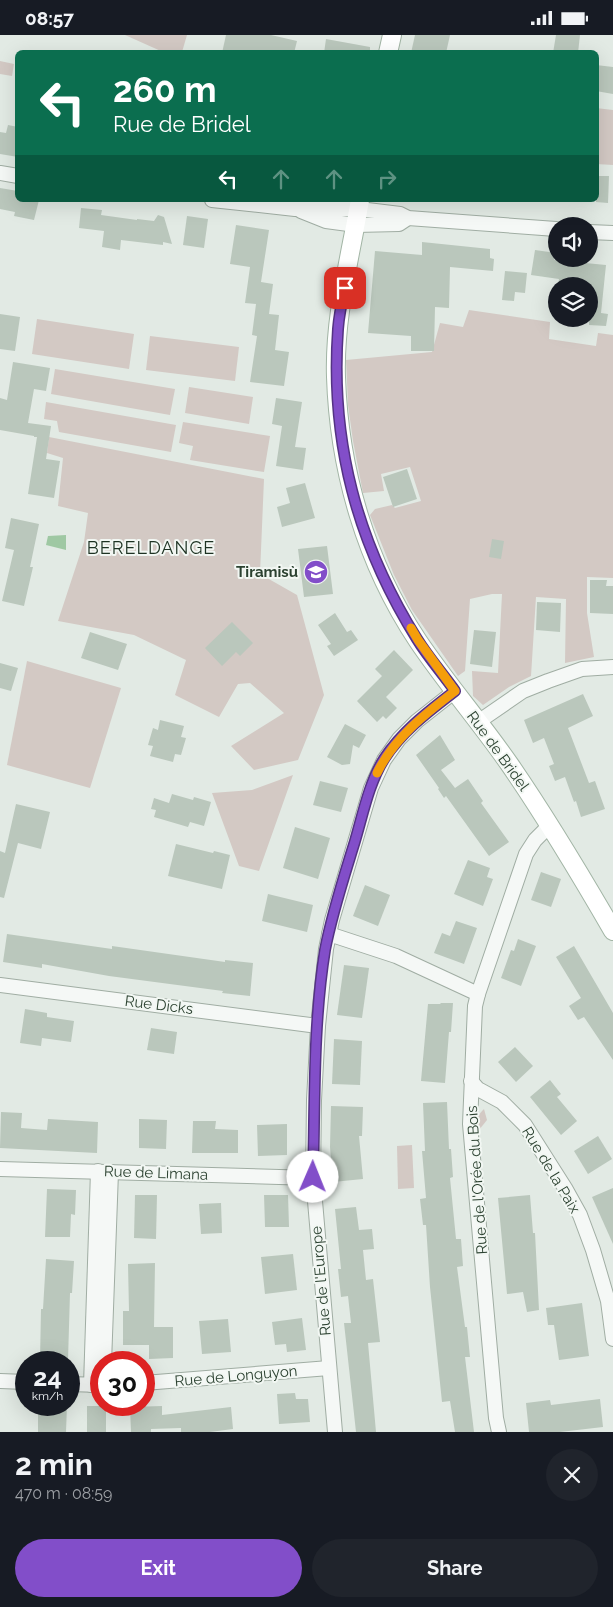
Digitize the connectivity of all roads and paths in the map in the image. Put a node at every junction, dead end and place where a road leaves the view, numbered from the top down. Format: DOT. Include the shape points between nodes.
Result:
graph roads {
  1 [pos="392,35"];
  2 [pos="389,50"];
  3 [pos="0,173"];
  4 [pos="15,175"];
  5 [pos="230,202"];
  6 [pos="358,211"];
  7 [pos="548,228"];
  8 [pos="598,232"];
  9 [pos="613,233"];
  10 [pos="613,667"];
  11 [pos="455,691"];
  12 [pos="478,722"];
  13 [pos="550,825"];
  14 [pos="613,931"];
  15 [pos="328,934"];
  16 [pos="0,985"];
  17 [pos="478,994"];
  18 [pos="318,1026"];
  19 [pos="471,1081"];
  20 [pos="0,1169"];
  21 [pos="105,1172"];
  22 [pos="313,1177"];
  23 [pos="613,1339"];
  24 [pos="97,1351"];
  25 [pos="104,1351"];
  26 [pos="329,1368"];
  27 [pos="0,1381"];
  28 [pos="15,1382"];
  29 [pos="155,1382"];
  30 [pos="335,1432"];
  31 [pos="499,1432"];
  1 -- 2 [label="main road"];
  3 -- 4 [label="street"];
  5 -- 6 [label="street" via="295,209 326,221"];
  6 -- 7 [label="street" via="399,224 408,218"];
  6 -- 11 [label="main road, Rue de Bridel" via="338,327 336,375 346,465 368,544 387,585 418,640"];
  8 -- 9 [label="street"];
  10 -- 12 [label="street" via="582,669 523,691"];
  11 -- 12 [label="main road, Rue de Bridel"];
  11 -- 15 [label="street, Rue de l'Europe" via="417,721 384,760 371,788"];
  12 -- 13 [label="main road, Rue de Bridel"];
  13 -- 14 [label="main road, Rue de Bridel"];
  13 -- 17 [label="street, Rue de l'Orée du Bois" via="526,854"];
  15 -- 17 [label="street" via="396,957"];
  15 -- 18 [label="street, Rue de l'Europe"];
  16 -- 18 [label="street, Rue Dicks"];
  17 -- 19 [label="street, Rue de l'Orée du Bois"];
  18 -- 22 [label="street, Rue de l'Europe"];
  19 -- 23 [label="street, Rue de la Paix" via="478,1089 502,1102 525,1125 565,1187 593,1250 608,1301"];
  19 -- 31 [label="street, Rue de l'Orée du Bois" via="470,1123"];
  20 -- 21 [label="street, Rue de Limana"];
  21 -- 22 [label="street, Rue de Limana"];
  21 -- 24 [label="street"];
  21 -- 25 [label="street"];
  22 -- 26 [label="street, Rue de l'Europe"];
  26 -- 29 [label="street, Rue de Longuyon"];
  26 -- 30 [label="street, Rue de l'Europe"];
  27 -- 28 [label="street"];
}
